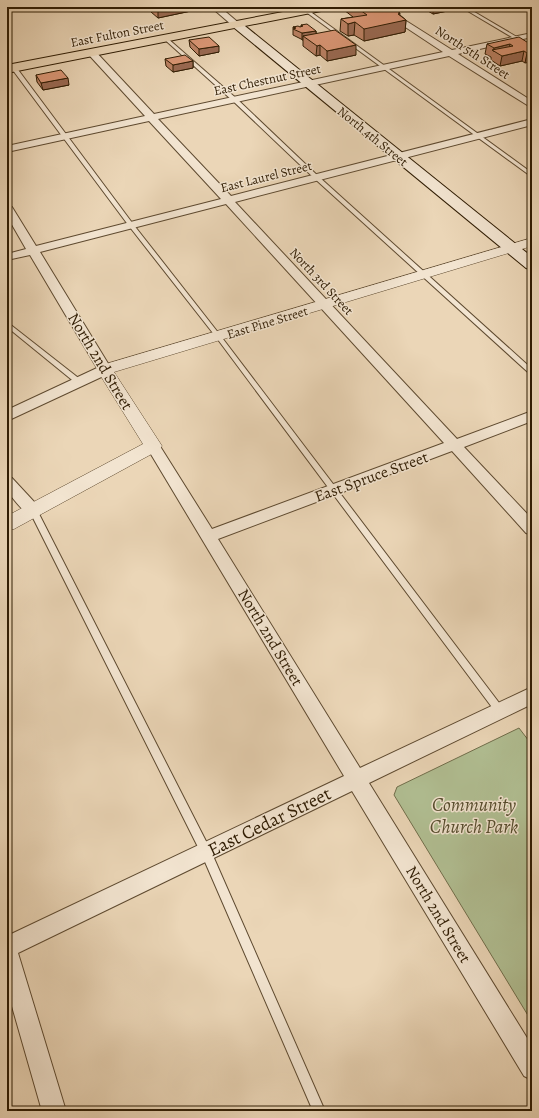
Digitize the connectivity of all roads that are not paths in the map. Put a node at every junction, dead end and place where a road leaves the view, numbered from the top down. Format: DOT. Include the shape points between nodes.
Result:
graph roads {
  1 [pos="215,7"];
  2 [pos="326,7"];
  3 [pos="379,7"];
  4 [pos="463,7"];
  5 [pos="307,11"];
  6 [pos="236,24"];
  7 [pos="532,34"];
  8 [pos="165,38"];
  9 [pos="516,38"];
  10 [pos="532,48"];
  11 [pos="450,52"];
  12 [pos="92,53"];
  13 [pos="383,67"];
  14 [pos="10,69"];
  15 [pos="309,84"];
  16 [pos="234,100"];
  17 [pos="532,105"];
  18 [pos="152,118"];
  19 [pos="532,122"];
  20 [pos="478,136"];
  21 [pos="64,137"];
  22 [pos="7,149"];
  23 [pos="398,156"];
  24 [pos="532,175"];
  25 [pos="316,177"];
  26 [pos="228,200"];
  27 [pos="7,207"];
  28 [pos="131,225"];
  29 [pos="532,242"];
  30 [pos="512,248"];
  31 [pos="34,250"];
  32 [pos="7,257"];
  33 [pos="532,265"];
  34 [pos="424,274"];
  35 [pos="325,304"];
  36 [pos="7,324"];
  37 [pos="218,336"];
  38 [pos="105,370"];
  39 [pos="532,373"];
  40 [pos="78,382"];
  41 [pos="7,416"];
  42 [pos="532,416"];
  43 [pos="455,445"];
  44 [pos="153,446"];
  45 [pos="7,482"];
  46 [pos="334,490"];
  47 [pos="33,510"];
  48 [pos="7,524"];
  49 [pos="532,529"];
  50 [pos="210,536"];
  51 [pos="532,696"];
  52 [pos="500,711"];
  53 [pos="357,779"];
  54 [pos="206,852"];
  55 [pos="7,947"];
  56 [pos="7,951"];
  57 [pos="532,1068"];
  58 [pos="54,1111"];
  59 [pos="319,1111"];
  1 -- 6 [label="street, North 4th Street"];
  2 -- 5 [label="main road, East Fulton Street"];
  3 -- 11 [label="street, North 5th Street"];
  4 -- 9 [label="lane"];
  5 -- 6 [label="main road, East Fulton Street"];
  5 -- 13 [label="lane"];
  6 -- 8 [label="main road, East Fulton Street"];
  6 -- 15 [label="main road, North 4th Street"];
  7 -- 9 [label="street, East Chestnut Street"];
  8 -- 12 [label="main road, East Fulton Street"];
  8 -- 16 [label="lane"];
  9 -- 10 [label="lane"];
  9 -- 11 [label="street, East Chestnut Street"];
  11 -- 13 [label="street, East Chestnut Street"];
  11 -- 17 [label="street, North 5th Street"];
  12 -- 14 [label="main road, East Fulton Street"];
  12 -- 18 [label="street, North 3rd Street"];
  13 -- 15 [label="street, East Chestnut Street"];
  13 -- 20 [label="lane"];
  14 -- 21 [label="lane"];
  15 -- 16 [label="street, East Chestnut Street"];
  15 -- 23 [label="main road, North 4th Street"];
  16 -- 18 [label="street, East Chestnut Street"];
  16 -- 25 [label="lane"];
  18 -- 21 [label="street, East Chestnut Street"];
  18 -- 26 [label="street, North 3rd Street"];
  19 -- 20 [label="street, East Laurel Street"];
  20 -- 23 [label="street, East Laurel Street"];
  20 -- 24 [label="lane"];
  21 -- 22 [label="street, East Chestnut Street"];
  21 -- 28 [label="lane"];
  23 -- 25 [label="street, East Laurel Street"];
  23 -- 30 [label="main road, North 4th Street"];
  25 -- 26 [label="street, East Laurel Street"];
  25 -- 34 [label="lane"];
  26 -- 28 [label="street, East Laurel Street"];
  26 -- 35 [label="street, North 3rd Street"];
  27 -- 31 [label="street, North 2nd Street"];
  28 -- 31 [label="street, East Laurel Street"];
  28 -- 37 [label="lane"];
  29 -- 30 [label="street, East Pine Street"];
  30 -- 33 [label="main road, North 4th Street"];
  30 -- 34 [label="street, East Pine Street"];
  31 -- 32 [label="street, East Laurel Street"];
  31 -- 38 [label="street, North 2nd Street"];
  34 -- 35 [label="street, East Pine Street"];
  34 -- 39 [label="lane"];
  35 -- 37 [label="street, East Pine Street"];
  35 -- 43 [label="street, North 3rd Street"];
  36 -- 40 [label="lane"];
  37 -- 38 [label="street, East Pine Street"];
  37 -- 46 [label="lane"];
  38 -- 40 [label="street, East Pine Street"];
  38 -- 44 [label="street, North 2nd Street"];
  40 -- 41 [label="street, East Pine Street"];
  42 -- 43 [label="street, East Spruce Street"];
  43 -- 46 [label="street, East Spruce Street"];
  43 -- 49 [label="street, North 3rd Street"];
  44 -- 47 [label="street"];
  44 -- 50 [label="street, North 2nd Street"];
  45 -- 47 [label="street"];
  46 -- 50 [label="street, East Spruce Street"];
  46 -- 52 [label="lane"];
  47 -- 48 [label="street"];
  47 -- 54 [label="lane"];
  50 -- 53 [label="street, North 2nd Street"];
  51 -- 52 [label="street, East Cedar Street"];
  52 -- 53 [label="street, East Cedar Street"];
  53 -- 54 [label="street, East Cedar Street"];
  53 -- 57 [label="street, North 2nd Street"];
  54 -- 55 [label="street, East Cedar Street"];
  54 -- 59 [label="lane"];
  56 -- 58 [label="street"];
}
